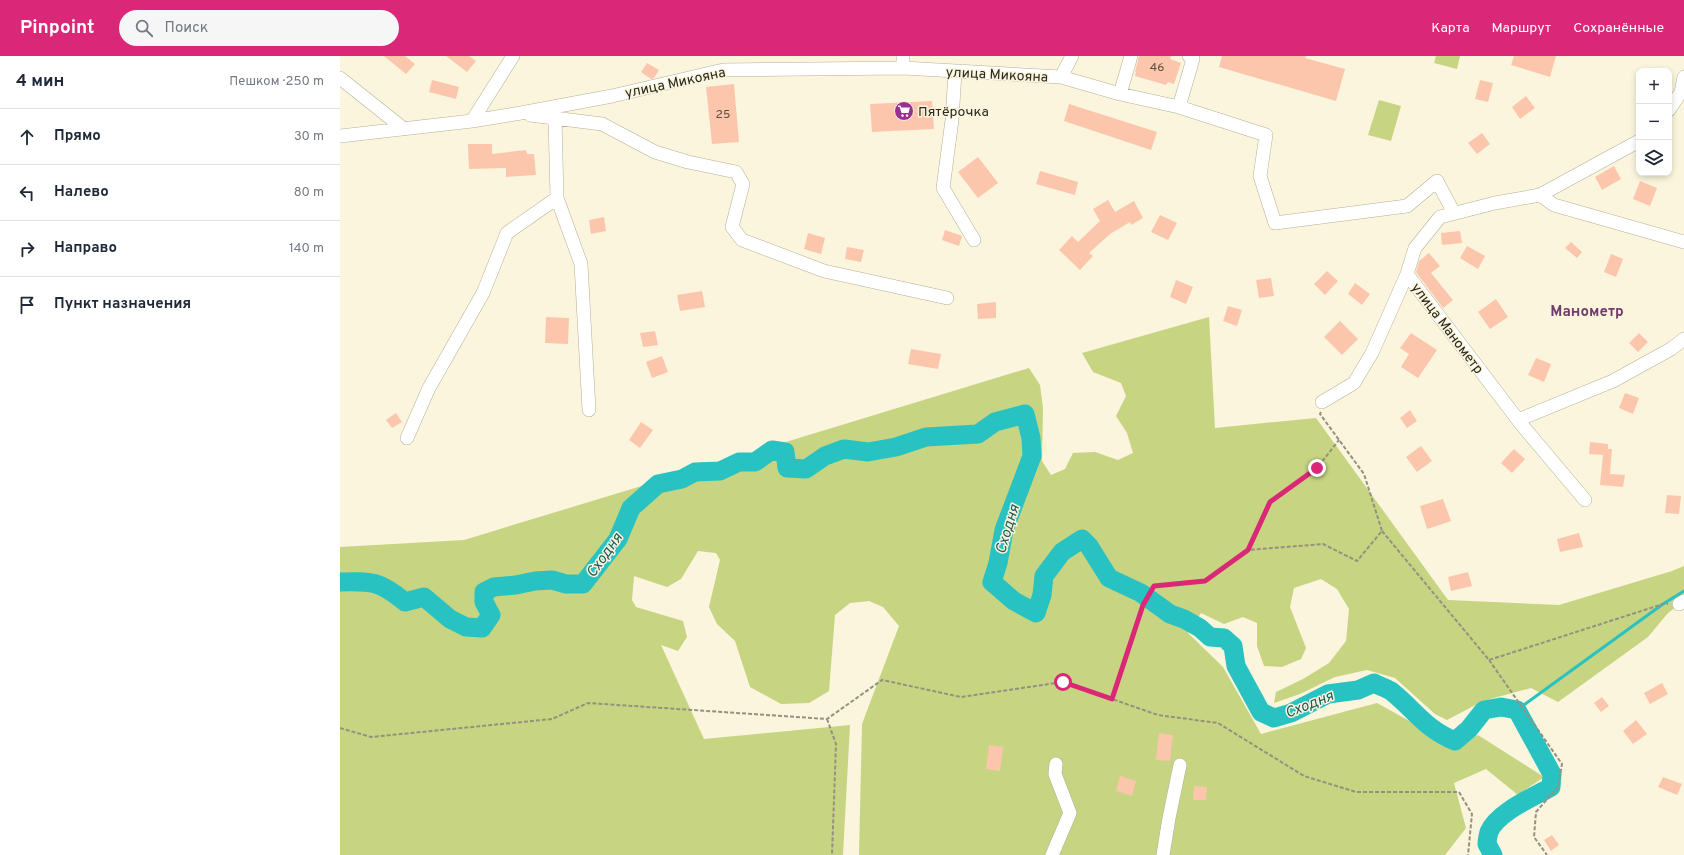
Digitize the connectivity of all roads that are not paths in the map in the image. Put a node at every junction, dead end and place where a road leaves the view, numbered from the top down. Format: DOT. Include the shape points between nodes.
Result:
graph roads {
  1 [pos="513,56"];
  2 [pos="1072,56"];
  3 [pos="1131,56"];
  4 [pos="1189,56"];
  5 [pos="903,62"];
  6 [pos="955,72"];
  7 [pos="1061,77"];
  8 [pos="1684,77"];
  9 [pos="340,78"];
  10 [pos="1120,94"];
  11 [pos="1672,106"];
  12 [pos="1179,107"];
  13 [pos="521,113"];
  14 [pos="555,119"];
  15 [pos="472,121"];
  16 [pos="404,129"];
  17 [pos="340,136"];
  18 [pos="1636,143"];
  19 [pos="1540,195"];
  20 [pos="558,198"];
  21 [pos="1454,213"];
  22 [pos="974,240"];
  23 [pos="1684,242"];
  24 [pos="1407,274"];
  25 [pos="947,298"];
  26 [pos="1684,339"];
  27 [pos="1322,402"];
  28 [pos="589,410"];
  29 [pos="1518,420"];
  30 [pos="407,438"];
  31 [pos="1585,500"];
  32 [pos="1056,764"];
  33 [pos="1180,765"];
  34 [pos="1052,855"];
  35 [pos="1163,855"];
  1 -- 15 [label="street"];
  2 -- 7 [label="street, улица Микояна"];
  3 -- 10 [label="street"];
  4 -- 12 [label="street" via="1193,59"];
  5 -- 6 [label="street, улица Микояна"];
  5 -- 13 [label="street, улица Микояна" via="723,70 612,96"];
  6 -- 7 [label="street, улица Микояна"];
  6 -- 22 [label="street" via="943,188"];
  7 -- 10 [label="street, улица Микояна"];
  8 -- 11 [label="street" via="1681,92"];
  9 -- 16 [label="street"];
  10 -- 12 [label="street, улица Микояна"];
  12 -- 21 [label="street, улица Микояна" via="1266,135 1260,176 1275,223 1407,206 1438,181"];
  13 -- 14 [label="street"];
  13 -- 15 [label="street, улица Микояна"];
  14 -- 20 [label="street"];
  14 -- 25 [label="street" via="602,124 655,152 736,172 743,184 732,227 742,240 824,271"];
  15 -- 16 [label="street, улица Микояна"];
  16 -- 17 [label="street, улица Микояна"];
  18 -- 19 [label="street, улица Манометр"];
  19 -- 21 [label="street, улица Манометр"];
  19 -- 23 [label="street" via="1554,205"];
  20 -- 28 [label="street" via="581,264"];
  20 -- 30 [label="street" via="508,233 483,293 429,388"];
  21 -- 24 [label="street, улица Манометр" via="1440,217 1415,248"];
  24 -- 27 [label="street" via="1372,353 1354,383"];
  24 -- 29 [label="street, улица Манометр"];
  26 -- 29 [label="street" via="1671,350 1613,381"];
  29 -- 31 [label="street, улица Манометр"];
  32 -- 34 [label="street" via="1055,774 1070,813"];
  33 -- 35 [label="street"];
}
